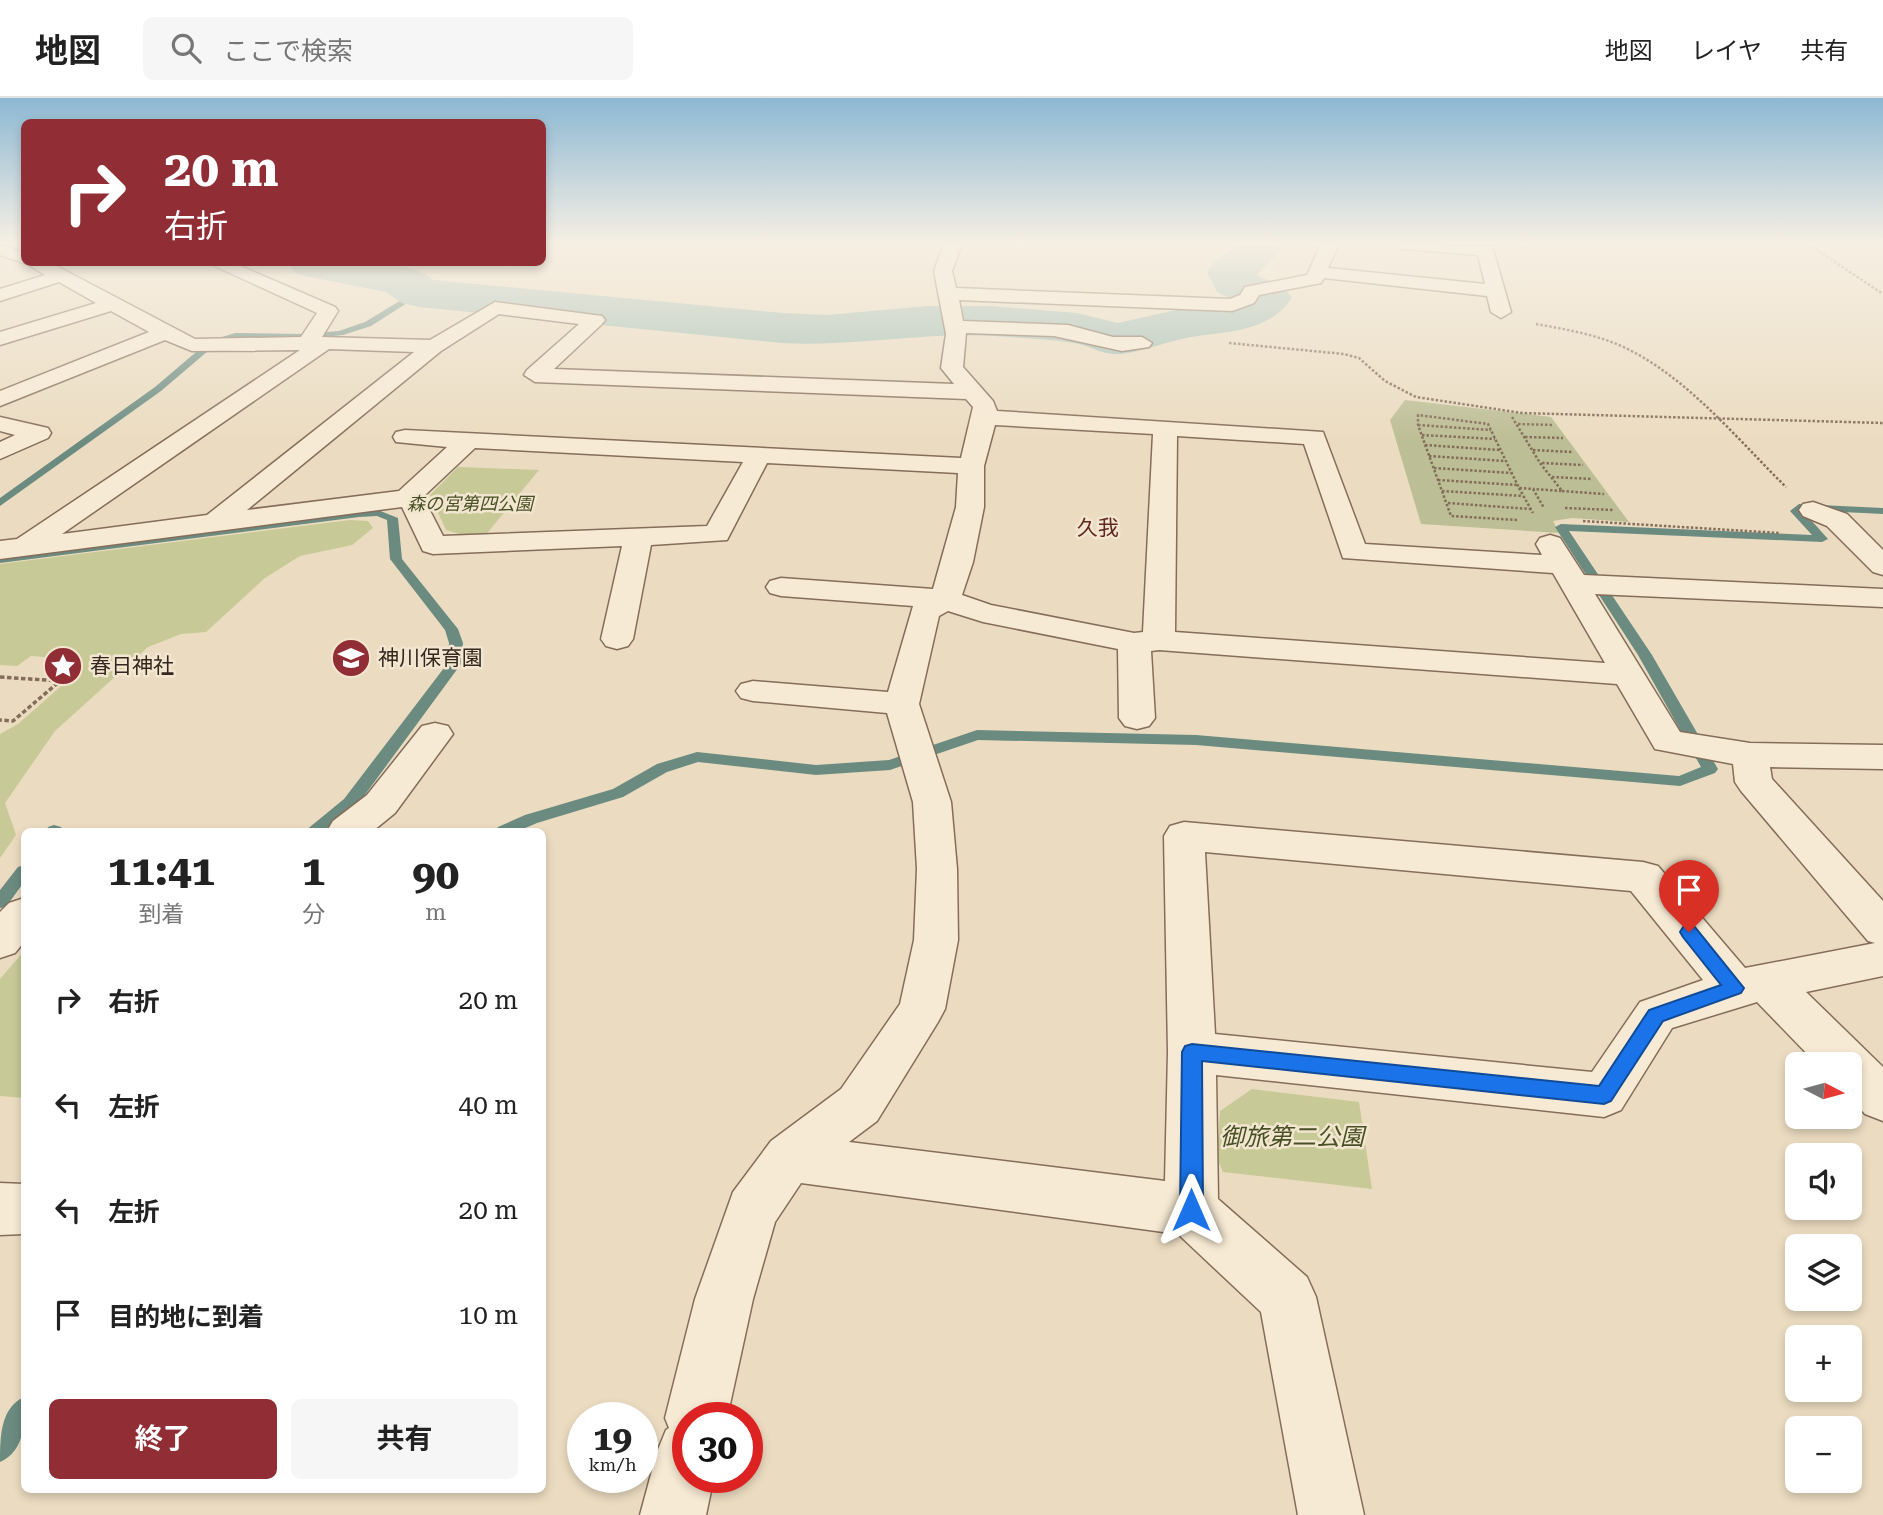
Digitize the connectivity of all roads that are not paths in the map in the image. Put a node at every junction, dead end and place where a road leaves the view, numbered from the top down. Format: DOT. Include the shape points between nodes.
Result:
graph roads {
  1 [pos="94,310"];
  2 [pos="125,310"];
  3 [pos="326,310"];
  4 [pos="492,310"];
  5 [pos="513,310"];
  6 [pos="952,310"];
  7 [pos="953,323"];
  8 [pos="165,333"];
  9 [pos="0,339"];
  10 [pos="313,340"];
  11 [pos="1142,343"];
  12 [pos="434,347"];
  13 [pos="972,392"];
  14 [pos="0,399"];
  15 [pos="985,417"];
  16 [pos="0,424"];
  17 [pos="1165,428"];
  18 [pos="405,437"];
  19 [pos="469,440"];
  20 [pos="0,451"];
  21 [pos="759,455"];
  22 [pos="971,466"];
  23 [pos="407,498"];
  24 [pos="1803,501"];
  25 [pos="1541,521"];
  26 [pos="214,523"];
  27 [pos="638,537"];
  28 [pos="11,549"];
  29 [pos="1880,561"];
  30 [pos="1584,580"];
  31 [pos="781,587"];
  32 [pos="1883,598"];
  33 [pos="945,599"];
  34 [pos="617,639"];
  35 [pos="1147,641"];
  36 [pos="1629,675"];
  37 [pos="752,691"];
  38 [pos="902,704"];
  39 [pos="1136,718"];
  40 [pos="435,734"];
  41 [pos="1718,749"];
  42 [pos="1883,757"];
  43 [pos="351,828"];
  44 [pos="21,917"];
  45 [pos="1883,929"];
  46 [pos="0,941"];
  47 [pos="1883,959"];
  48 [pos="1750,985"];
  49 [pos="1192,1052"];
  50 [pos="1833,1052"];
  51 [pos="1862,1078"];
  52 [pos="1883,1099"];
  53 [pos="789,1158"];
  54 [pos="0,1209"];
  55 [pos="21,1209"];
  56 [pos="1191,1210"];
  57 [pos="700,1402"];
  58 [pos="678,1493"];
  59 [pos="673,1515"];
  60 [pos="1331,1515"];
  1 -- 9 [label="street"];
  2 -- 8 [label="street"];
  3 -- 10 [label="street"];
  4 -- 12 [label="street"];
  5 -- 13 [label="street" via="595,320 535,375"];
  6 -- 7 [label="street"];
  7 -- 11 [label="street" via="1057,330 1127,346"];
  7 -- 13 [label="street" via="952,368"];
  8 -- 10 [label="street" via="192,345"];
  8 -- 14 [label="street"];
  10 -- 12 [label="street"];
  10 -- 28 [label="street"];
  12 -- 26 [label="street"];
  13 -- 15 [label="street" via="985,406"];
  15 -- 17 [label="street"];
  15 -- 22 [label="street"];
  16 -- 20 [label="street" via="39,433"];
  17 -- 30 [label="street" via="1314,437 1353,552"];
  17 -- 35 [label="street"];
  18 -- 19 [label="street"];
  19 -- 21 [label="street"];
  19 -- 23 [label="street"];
  21 -- 22 [label="street"];
  21 -- 27 [label="street" via="717,534"];
  22 -- 33 [label="street" via="970,507"];
  23 -- 26 [label="street"];
  23 -- 27 [label="street" via="415,504 433,545"];
  24 -- 29 [label="street" via="1837,520"];
  25 -- 30 [label="street"];
  26 -- 28 [label="street"];
  27 -- 34 [label="street"];
  30 -- 32 [label="street"];
  30 -- 36 [label="street"];
  31 -- 33 [label="street"];
  33 -- 35 [label="street" via="983,613"];
  33 -- 38 [label="street" via="924,612"];
  35 -- 36 [label="street"];
  35 -- 39 [label="street"];
  36 -- 41 [label="street" via="1668,740"];
  37 -- 38 [label="street"];
  38 -- 53 [label="street" via="932,802 937,869 936,940 922,1009 859,1105"];
  40 -- 43 [label="street" via="381,804"];
  41 -- 42 [label="street"];
  41 -- 45 [label="street" via="1754,782"];
  44 -- 46 [label="street"];
  47 -- 48 [label="street"];
  48 -- 49 [label="street" via="1656,1015 1604,1095"];
  48 -- 49 [label="street" via="1643,877 1184,836"];
  48 -- 50 [label="street"];
  49 -- 56 [label="street"];
  51 -- 52 [label="street"];
  53 -- 56 [label="street"];
  53 -- 57 [label="street" via="752,1209 724,1299"];
  54 -- 55 [label="street"];
  56 -- 60 [label="street" via="1287,1297"];
  58 -- 59 [label="street"];
}
